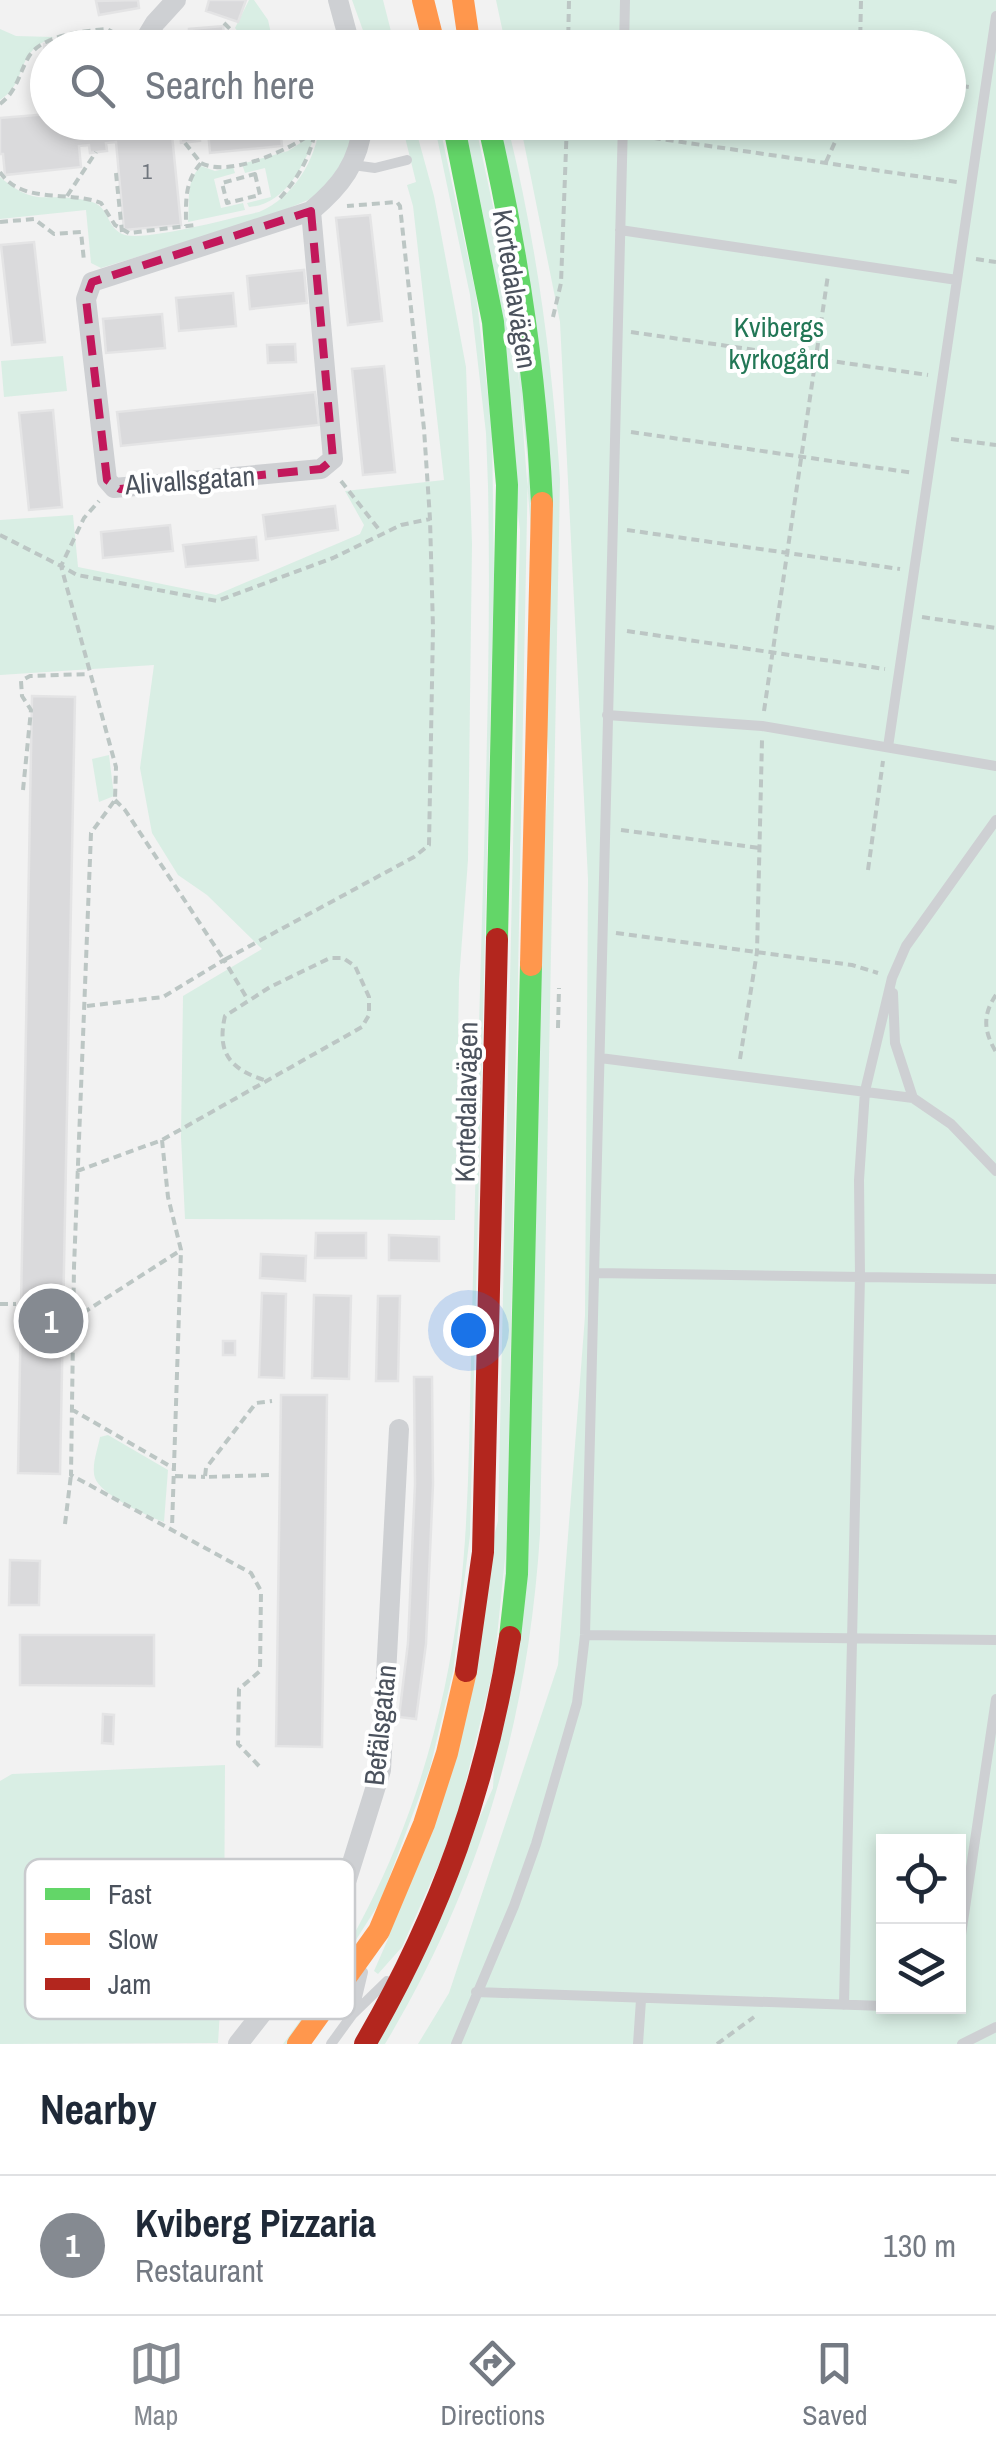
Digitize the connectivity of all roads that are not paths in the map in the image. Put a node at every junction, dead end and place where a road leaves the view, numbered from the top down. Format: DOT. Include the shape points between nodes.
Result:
graph roads {
  1 [pos="176,0"];
  2 [pos="338,0"];
  3 [pos="423,0"];
  4 [pos="463,0"];
  5 [pos="625,0"];
  6 [pos="996,16"];
  7 [pos="153,30"];
  8 [pos="346,30"];
  9 [pos="430,30"];
  10 [pos="467,30"];
  11 [pos="624,30"];
  12 [pos="359,140"];
  13 [pos="457,140"];
  14 [pos="492,140"];
  15 [pos="623,140"];
  16 [pos="407,160"];
  17 [pos="353,165"];
  18 [pos="311,211"];
  19 [pos="620,230"];
  20 [pos="957,280"];
  21 [pos="607,715"];
  22 [pos="888,747"];
  23 [pos="996,766"];
  24 [pos="996,820"];
  25 [pos="892,978"];
  26 [pos="600,1058"];
  27 [pos="865,1091"];
  28 [pos="913,1098"];
  29 [pos="996,1172"];
  30 [pos="595,1273"];
  31 [pos="860,1276"];
  32 [pos="996,1279"];
  33 [pos="399,1429"];
  34 [pos="585,1634"];
  35 [pos="852,1639"];
  36 [pos="996,1640"];
  37 [pos="996,1699"];
  38 [pos="353,1859"];
  39 [pos="963,1924"];
  40 [pos="370,1941"];
  41 [pos="415,1954"];
  42 [pos="355,1962"];
  43 [pos="476,1992"];
  44 [pos="641,2000"];
  45 [pos="355,2003"];
  46 [pos="844,2005"];
  47 [pos="876,2006"];
  48 [pos="355,2012"];
  49 [pos="258,2019"];
  50 [pos="315,2019"];
  51 [pos="349,2019"];
  52 [pos="996,2027"];
  53 [pos="238,2044"];
  54 [pos="298,2044"];
  55 [pos="332,2044"];
  56 [pos="366,2044"];
  57 [pos="456,2044"];
  58 [pos="638,2044"];
  59 [pos="962,2044"];
  1 -- 7 [label="street"];
  2 -- 8 [label="street"];
  3 -- 9 [label="main road"];
  4 -- 10 [label="main road"];
  5 -- 11 [label="lane"];
  6 -- 20 [label="lane"];
  12 -- 17 [label="street"];
  13 -- 40 [label="main road, Kortedalavägen" via="493,322 507,485 486,1499 473,1632 447,1752 411,1859"];
  14 -- 41 [label="main road, Kortedalavägen" via="527,317 542,503 519,1539 509,1654 485,1771 448,1883"];
  15 -- 19 [label="lane"];
  16 -- 17 [label="lane" via="375,168"];
  17 -- 18 [label="street"];
  18 -- 18 [label="street, Alivallsgatan" via="333,459 322,469 114,488 107,480 86,299 92,282"];
  19 -- 20 [label="lane"];
  19 -- 21 [label="lane"];
  20 -- 22 [label="lane"];
  21 -- 22 [label="lane" via="762,726"];
  21 -- 26 [label="lane"];
  22 -- 23 [label="lane"];
  24 -- 25 [label="lane" via="906,946"];
  25 -- 27 [label="lane"];
  25 -- 28 [label="lane" via="895,1043"];
  26 -- 27 [label="lane"];
  26 -- 30 [label="lane"];
  27 -- 28 [label="lane"];
  27 -- 31 [label="lane"];
  28 -- 29 [label="lane" via="951,1124"];
  30 -- 31 [label="lane"];
  30 -- 34 [label="lane"];
  31 -- 32 [label="lane"];
  31 -- 35 [label="lane"];
  33 -- 38 [label="street, Befälsgatan" via="382,1770"];
  34 -- 35 [label="lane"];
  34 -- 43 [label="lane" via="577,1703 553,1788 514,1906"];
  35 -- 36 [label="lane"];
  35 -- 46 [label="lane"];
  37 -- 39 [label="lane"];
  40 -- 42 [label="main road, Kortedalavägen"];
  40 -- 45 [label="lane"];
  41 -- 48 [label="lane"];
  41 -- 56 [label="main road, Kortedalavägen"];
  43 -- 44 [label="lane"];
  43 -- 57 [label="lane"];
  44 -- 46 [label="lane"];
  44 -- 58 [label="lane"];
  46 -- 47 [label="lane"];
  49 -- 53 [label="street, Befälsgatan"];
  50 -- 54 [label="main road, Kortedalavägen"];
  51 -- 55 [label="lane"];
  52 -- 59 [label="lane"];
}
